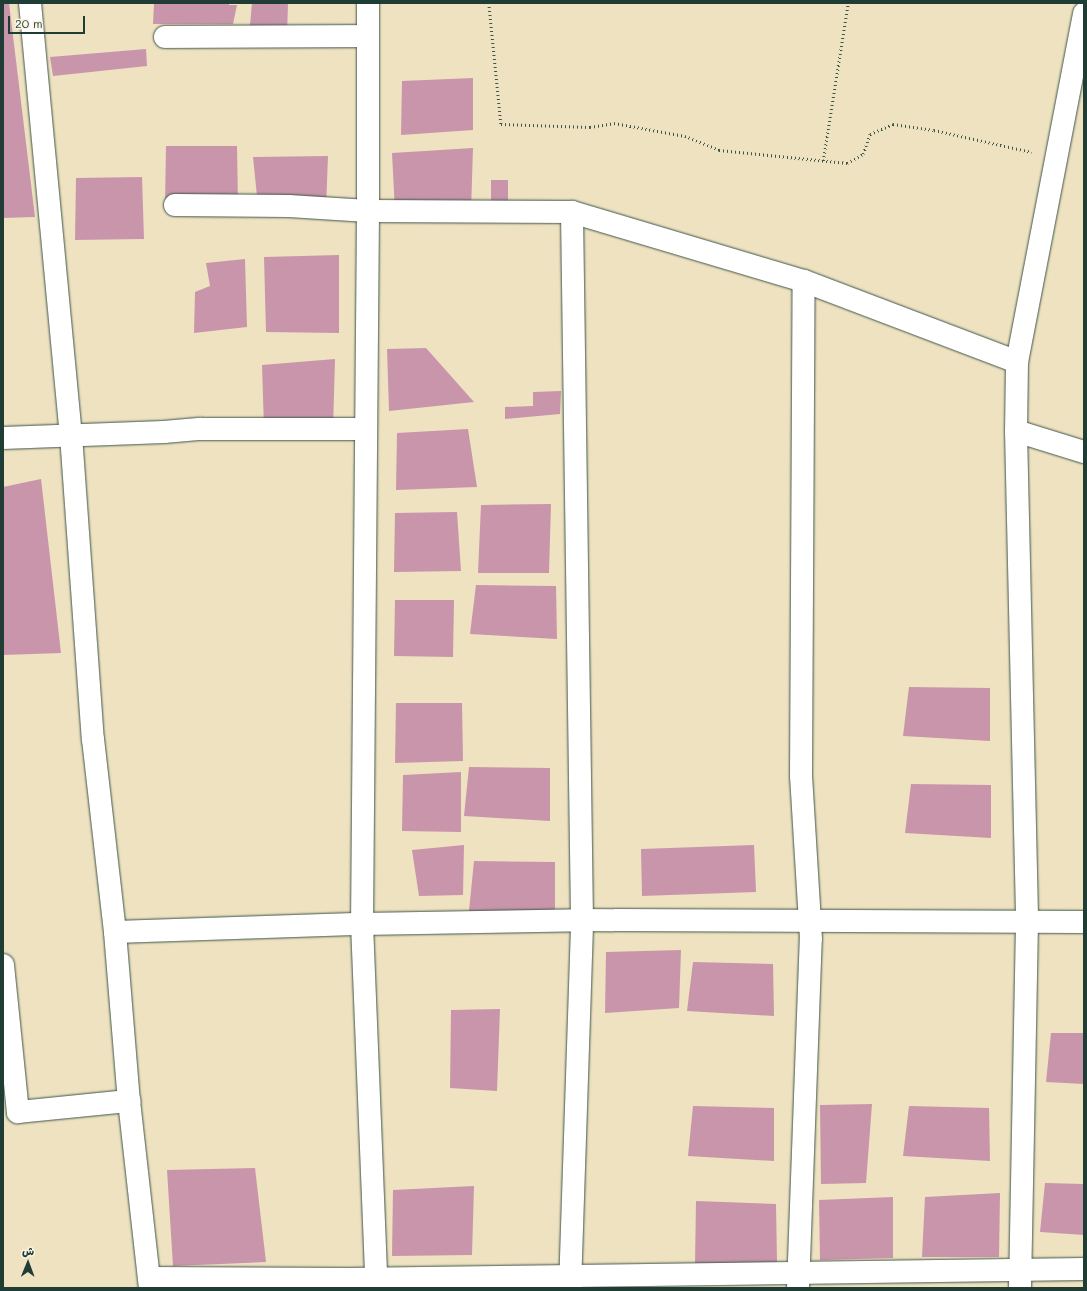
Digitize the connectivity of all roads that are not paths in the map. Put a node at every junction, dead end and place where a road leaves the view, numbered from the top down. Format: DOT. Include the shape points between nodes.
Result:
graph roads {
  1 [pos="30,3"];
  2 [pos="368,3"];
  3 [pos="1084,13"];
  4 [pos="368,36"];
  5 [pos="164,37"];
  6 [pos="175,205"];
  7 [pos="368,211"];
  8 [pos="572,212"];
  9 [pos="804,281"];
  10 [pos="1017,362"];
  11 [pos="366,429"];
  12 [pos="1016,431"];
  13 [pos="71,435"];
  14 [pos="3,438"];
  15 [pos="1084,452"];
  16 [pos="582,920"];
  17 [pos="809,922"];
  18 [pos="1027,922"];
  19 [pos="1084,922"];
  20 [pos="362,924"];
  21 [pos="115,932"];
  22 [pos="3,965"];
  23 [pos="129,1101"];
  24 [pos="1084,1269"];
  25 [pos="376,1278"];
  26 [pos="1020,1279"];
  27 [pos="798,1280"];
  28 [pos="570,1281"];
  29 [pos="149,1283"];
  1 -- 13 [label="street"];
  2 -- 4 [label="street"];
  3 -- 10 [label="street"];
  4 -- 5 [label="street"];
  4 -- 7 [label="street"];
  6 -- 7 [label="street" via="289,206"];
  7 -- 8 [label="street"];
  7 -- 11 [label="street"];
  8 -- 9 [label="street"];
  8 -- 16 [label="street"];
  9 -- 10 [label="street"];
  9 -- 17 [label="street" via="802,776"];
  10 -- 12 [label="street"];
  11 -- 13 [label="street" via="201,429"];
  11 -- 20 [label="street"];
  12 -- 15 [label="street"];
  12 -- 18 [label="street"];
  13 -- 14 [label="street"];
  13 -- 21 [label="street" via="93,739"];
  16 -- 17 [label="street"];
  16 -- 20 [label="street"];
  16 -- 28 [label="street"];
  17 -- 18 [label="street"];
  17 -- 27 [label="street" via="810,961"];
  18 -- 19 [label="street"];
  18 -- 26 [label="street"];
  20 -- 21 [label="street"];
  20 -- 25 [label="street"];
  21 -- 23 [label="street"];
  22 -- 23 [label="street" via="18,1112"];
  23 -- 29 [label="street"];
  24 -- 26 [label="street"];
  25 -- 28 [label="street"];
  25 -- 29 [label="street"];
  26 -- 27 [label="street"];
  27 -- 28 [label="street"];
}
